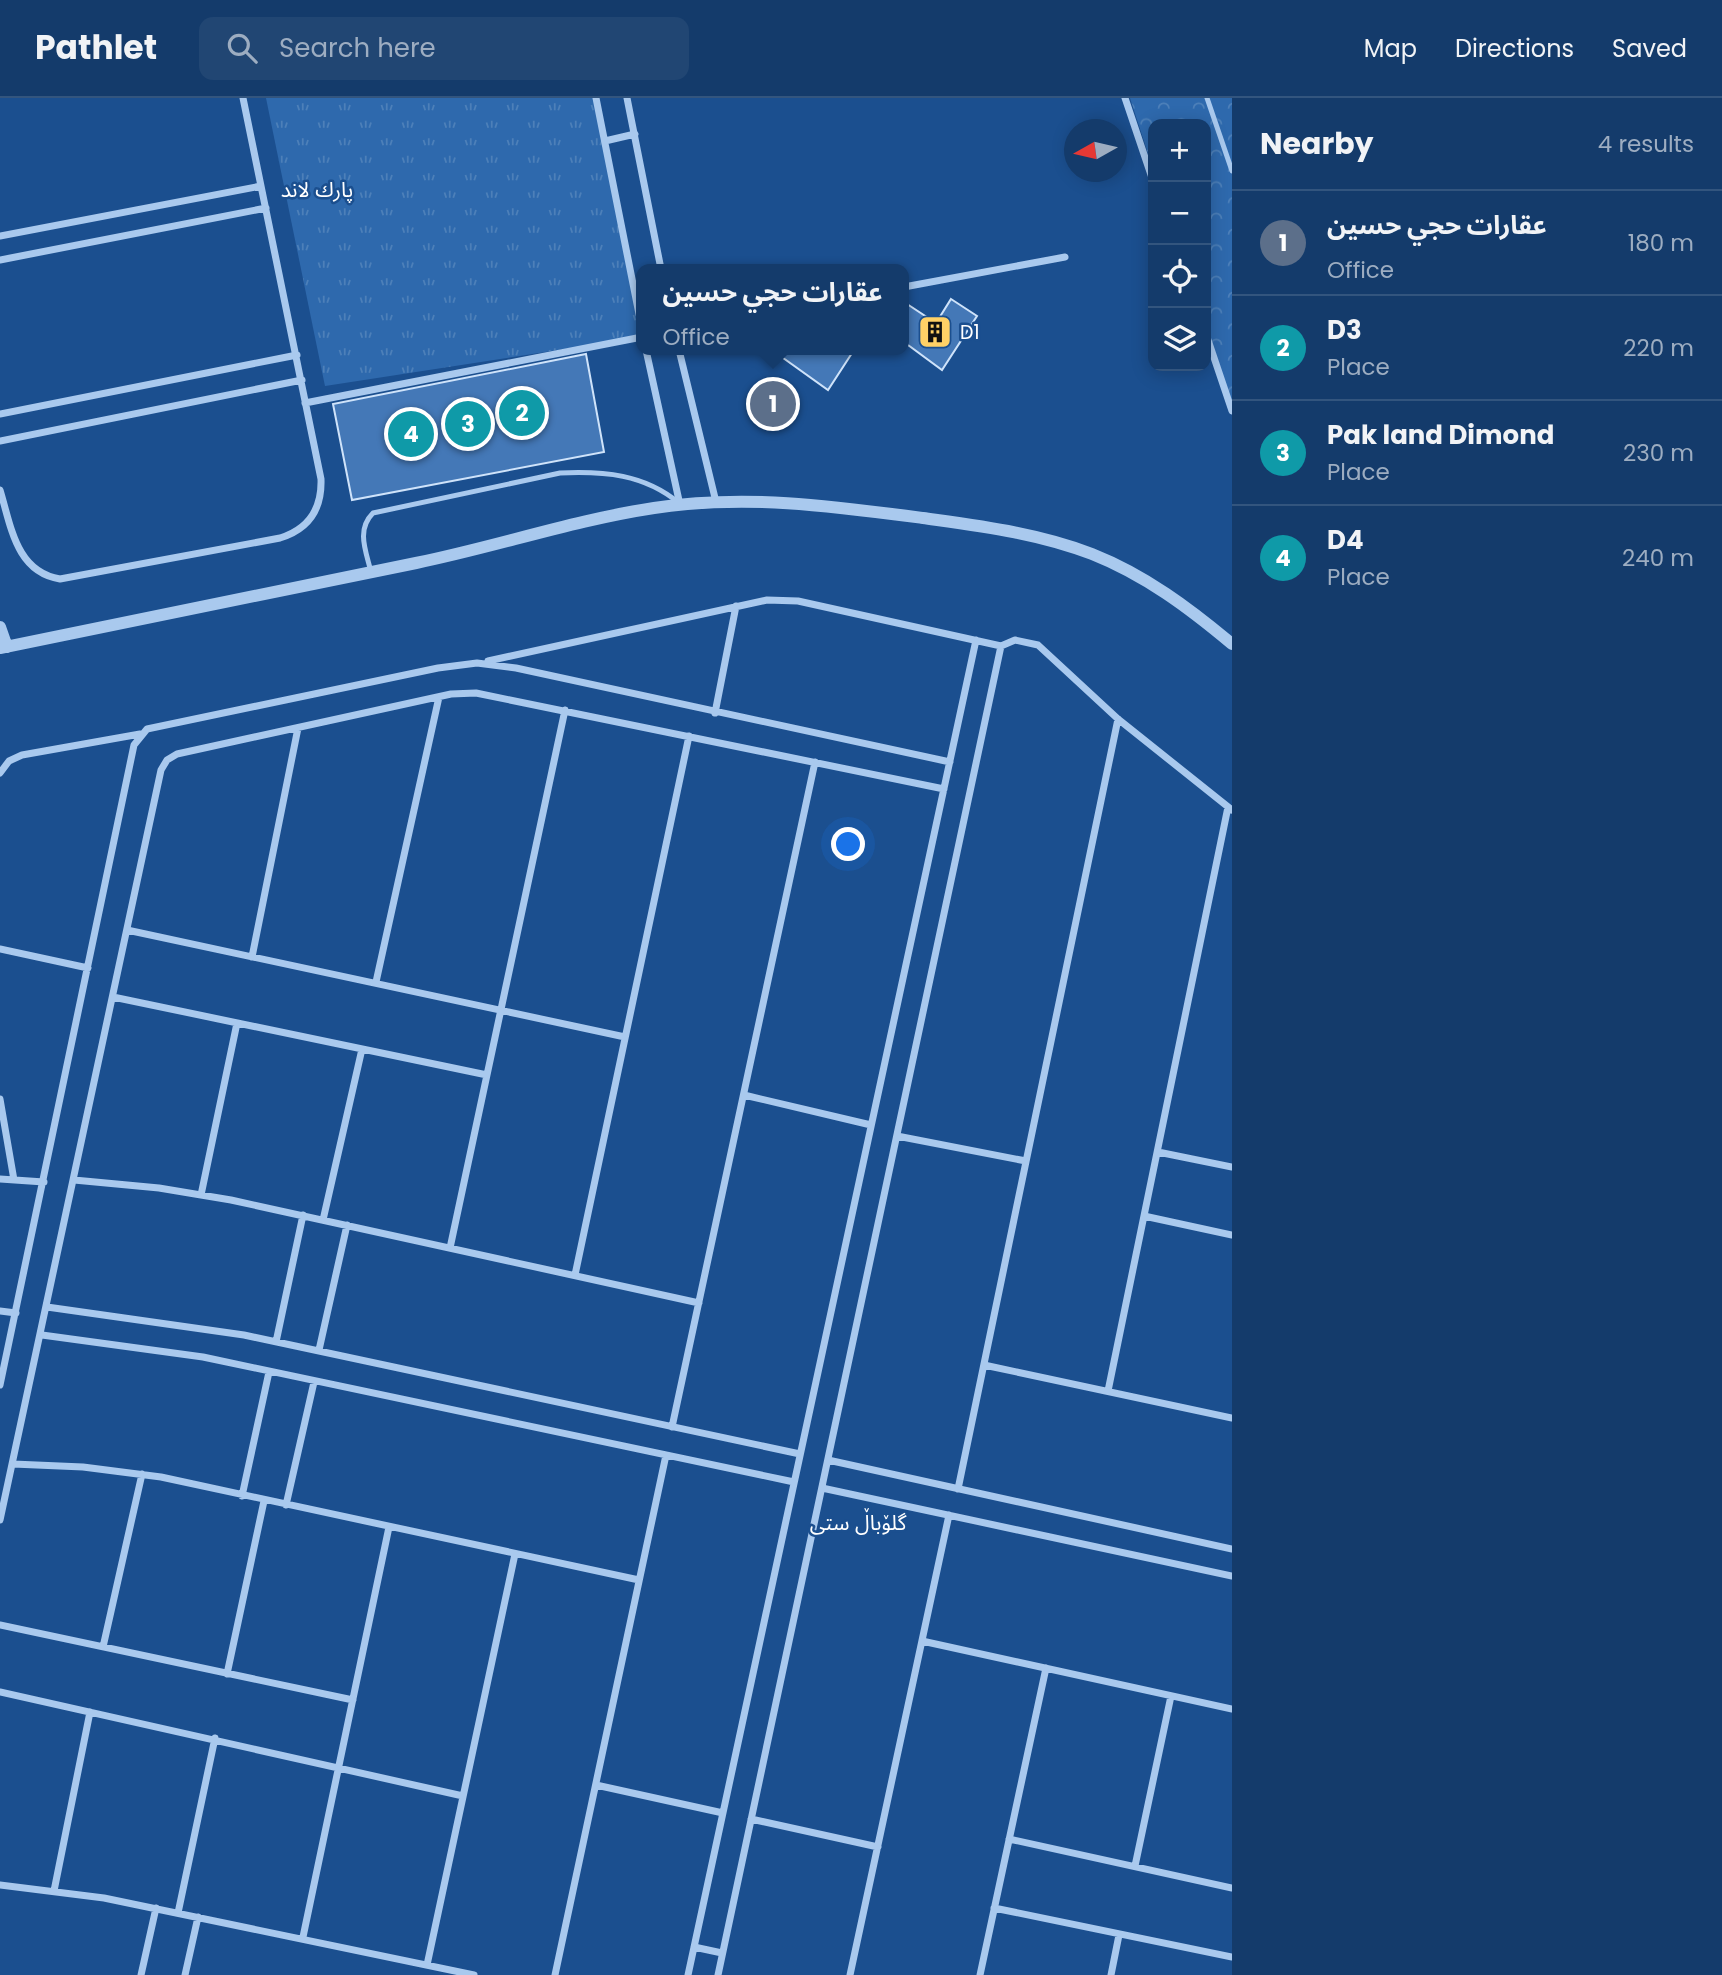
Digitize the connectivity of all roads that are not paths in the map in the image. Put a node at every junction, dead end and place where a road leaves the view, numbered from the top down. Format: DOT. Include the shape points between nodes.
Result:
graph roads {
  1 [pos="243,98"];
  2 [pos="596,98"];
  3 [pos="627,98"];
  4 [pos="1125,98"];
  5 [pos="1207,98"];
  6 [pos="635,134"];
  7 [pos="605,141"];
  8 [pos="1148,165"];
  9 [pos="1232,171"];
  10 [pos="261,186"];
  11 [pos="266,208"];
  12 [pos="0,236"];
  13 [pos="1065,257"];
  14 [pos="0,260"];
  15 [pos="660,264"];
  16 [pos="909,285"];
  17 [pos="636,299"];
  18 [pos="636,338"];
  19 [pos="1211,349"];
  20 [pos="297,355"];
  21 [pos="647,355"];
  22 [pos="680,355"];
  23 [pos="302,380"];
  24 [pos="305,403"];
  25 [pos="1232,411"];
  26 [pos="0,414"];
  27 [pos="0,442"];
  28 [pos="0,490"];
  29 [pos="716,502"];
  30 [pos="680,505"];
  31 [pos="371,572"];
  32 [pos="736,606"];
  33 [pos="0,626"];
  34 [pos="976,640"];
  35 [pos="1232,644"];
  36 [pos="1001,646"];
  37 [pos="3,647"];
  38 [pos="477,663"];
  39 [pos="439,697"];
  40 [pos="565,710"];
  41 [pos="715,713"];
  42 [pos="1118,719"];
  43 [pos="299,728"];
  44 [pos="141,734"];
  45 [pos="689,736"];
  46 [pos="815,762"];
  47 [pos="950,762"];
  48 [pos="0,773"];
  49 [pos="944,789"];
  50 [pos="1230,809"];
  51 [pos="127,930"];
  52 [pos="0,949"];
  53 [pos="252,957"];
  54 [pos="88,968"];
  55 [pos="376,982"];
  56 [pos="113,997"];
  57 [pos="501,1010"];
  58 [pos="237,1023"];
  59 [pos="625,1037"];
  60 [pos="362,1049"];
  61 [pos="487,1075"];
  62 [pos="744,1095"];
  63 [pos="0,1099"];
  64 [pos="871,1125"];
  65 [pos="897,1136"];
  66 [pos="1158,1152"];
  67 [pos="1026,1161"];
  68 [pos="1232,1167"];
  69 [pos="0,1180"];
  70 [pos="14,1180"];
  71 [pos="74,1180"];
  72 [pos="44,1182"];
  73 [pos="201,1195"];
  74 [pos="303,1215"];
  75 [pos="1144,1216"];
  76 [pos="323,1220"];
  77 [pos="346,1225"];
  78 [pos="1232,1235"];
  79 [pos="450,1248"];
  80 [pos="575,1275"];
  81 [pos="699,1303"];
  82 [pos="47,1307"];
  83 [pos="0,1311"];
  84 [pos="16,1313"];
  85 [pos="41,1335"];
  86 [pos="0,1339"];
  87 [pos="10,1339"];
  88 [pos="276,1342"];
  89 [pos="319,1350"];
  90 [pos="984,1365"];
  91 [pos="269,1372"];
  92 [pos="314,1382"];
  93 [pos="0,1385"];
  94 [pos="1108,1391"];
  95 [pos="1232,1416"];
  96 [pos="672,1427"];
  97 [pos="800,1454"];
  98 [pos="666,1455"];
  99 [pos="828,1460"];
  100 [pos="13,1464"];
  101 [pos="142,1474"];
  102 [pos="794,1482"];
  103 [pos="822,1488"];
  104 [pos="958,1489"];
  105 [pos="242,1496"];
  106 [pos="264,1501"];
  107 [pos="286,1505"];
  108 [pos="949,1515"];
  109 [pos="0,1520"];
  110 [pos="389,1527"];
  111 [pos="1232,1549"];
  112 [pos="515,1554"];
  113 [pos="1232,1576"];
  114 [pos="639,1580"];
  115 [pos="0,1625"];
  116 [pos="922,1641"];
  117 [pos="103,1647"];
  118 [pos="1046,1668"];
  119 [pos="227,1674"];
  120 [pos="0,1692"];
  121 [pos="1171,1696"];
  122 [pos="353,1700"];
  123 [pos="1232,1709"];
  124 [pos="90,1712"];
  125 [pos="215,1738"];
  126 [pos="339,1766"];
  127 [pos="596,1785"];
  128 [pos="463,1796"];
  129 [pos="723,1813"];
  130 [pos="751,1819"];
  131 [pos="1009,1839"];
  132 [pos="878,1847"];
  133 [pos="1135,1866"];
  134 [pos="0,1885"];
  135 [pos="1232,1888"];
  136 [pos="54,1891"];
  137 [pos="994,1908"];
  138 [pos="156,1909"];
  139 [pos="178,1913"];
  140 [pos="198,1917"];
  141 [pos="1119,1935"];
  142 [pos="303,1937"];
  143 [pos="694,1947"];
  144 [pos="722,1953"];
  145 [pos="1232,1957"];
  146 [pos="426,1965"];
  147 [pos="142,1975"];
  148 [pos="185,1975"];
  149 [pos="474,1975"];
  150 [pos="555,1975"];
  151 [pos="688,1975"];
  152 [pos="718,1975"];
  153 [pos="850,1975"];
  154 [pos="980,1975"];
  155 [pos="1111,1975"];
  1 -- 10 [label="street"];
  2 -- 7 [label="street"];
  3 -- 6 [label="street"];
  4 -- 8 [label="street"];
  5 -- 9 [label="lane"];
  6 -- 7 [label="street"];
  6 -- 15 [label="street"];
  7 -- 17 [label="street"];
  10 -- 11 [label="street"];
  10 -- 12 [label="street"];
  11 -- 14 [label="street"];
  11 -- 20 [label="street"];
  13 -- 16 [label="street"];
  18 -- 24 [label="street"];
  19 -- 25 [label="street"];
  20 -- 23 [label="street"];
  20 -- 26 [label="street"];
  21 -- 30 [label="street"];
  22 -- 29 [label="street"];
  23 -- 24 [label="street"];
  23 -- 27 [label="street"];
  24 -- 28 [label="street" via="322,492 304,527 280,538 71,577 48,577 22,556"];
  29 -- 30 [label="street"];
  29 -- 35 [label="street" via="840,507 1050,540 1092,554 1152,584"];
  30 -- 31 [label="street" via="624,513"];
  30 -- 31 [label="lane" via="662,489 639,480 583,472 373,513 365,520 362,535"];
  31 -- 37 [label="street"];
  32 -- 34 [label="street" via="798,601"];
  32 -- 38 [label="street"];
  32 -- 41 [label="street"];
  33 -- 37 [label="street"];
  34 -- 36 [label="street"];
  34 -- 47 [label="street"];
  36 -- 42 [label="street" via="1015,640 1038,645"];
  36 -- 65 [label="street"];
  38 -- 41 [label="street"];
  38 -- 44 [label="street" via="154,726"];
  39 -- 40 [label="street" via="489,694"];
  39 -- 43 [label="street"];
  39 -- 55 [label="street"];
  40 -- 45 [label="street"];
  40 -- 57 [label="street"];
  41 -- 47 [label="street"];
  42 -- 50 [label="street"];
  42 -- 67 [label="street"];
  43 -- 51 [label="street" via="167,760 161,769"];
  43 -- 53 [label="street"];
  44 -- 48 [label="street" via="22,755 9,761"];
  44 -- 54 [label="street" via="134,746"];
  45 -- 46 [label="street"];
  45 -- 59 [label="street"];
  46 -- 49 [label="street"];
  46 -- 62 [label="street"];
  47 -- 49 [label="street"];
  49 -- 64 [label="street"];
  50 -- 66 [label="street"];
  51 -- 53 [label="street"];
  51 -- 56 [label="street"];
  52 -- 54 [label="street"];
  53 -- 55 [label="street"];
  54 -- 72 [label="street"];
  55 -- 57 [label="street"];
  56 -- 58 [label="street"];
  56 -- 71 [label="street"];
  57 -- 59 [label="street"];
  57 -- 61 [label="street"];
  58 -- 60 [label="street"];
  58 -- 73 [label="street"];
  59 -- 80 [label="street"];
  60 -- 61 [label="street"];
  60 -- 76 [label="street"];
  61 -- 79 [label="street"];
  62 -- 64 [label="street"];
  62 -- 81 [label="street"];
  63 -- 70 [label="street"];
  64 -- 97 [label="street"];
  65 -- 67 [label="street"];
  65 -- 99 [label="street"];
  66 -- 68 [label="street"];
  66 -- 75 [label="street"];
  67 -- 90 [label="street"];
  69 -- 70 [label="street"];
  70 -- 72 [label="street"];
  71 -- 73 [label="street"];
  71 -- 82 [label="street"];
  72 -- 84 [label="street"];
  73 -- 74 [label="street"];
  74 -- 76 [label="street"];
  74 -- 88 [label="street"];
  75 -- 78 [label="street"];
  75 -- 94 [label="street"];
  76 -- 77 [label="street"];
  77 -- 79 [label="street"];
  77 -- 89 [label="street"];
  79 -- 80 [label="street"];
  80 -- 81 [label="street"];
  81 -- 96 [label="street"];
  82 -- 85 [label="street"];
  82 -- 88 [label="street"];
  83 -- 84 [label="street"];
  84 -- 87 [label="street"];
  85 -- 91 [label="street" via="161,1349"];
  85 -- 100 [label="street"];
  86 -- 87 [label="street"];
  87 -- 93 [label="street"];
  88 -- 89 [label="street"];
  89 -- 96 [label="street"];
  90 -- 94 [label="street"];
  90 -- 104 [label="street"];
  91 -- 92 [label="street"];
  91 -- 105 [label="street"];
  92 -- 98 [label="street"];
  92 -- 107 [label="street"];
  94 -- 95 [label="street"];
  96 -- 97 [label="street"];
  97 -- 102 [label="street"];
  98 -- 102 [label="street"];
  98 -- 114 [label="street"];
  99 -- 103 [label="street"];
  99 -- 104 [label="street"];
  100 -- 101 [label="street"];
  100 -- 109 [label="street"];
  101 -- 105 [label="street"];
  101 -- 117 [label="street"];
  102 -- 129 [label="street"];
  103 -- 108 [label="street"];
  103 -- 130 [label="street"];
  104 -- 111 [label="street"];
  105 -- 106 [label="street"];
  106 -- 107 [label="street"];
  106 -- 119 [label="street"];
  107 -- 110 [label="street"];
  108 -- 113 [label="street"];
  108 -- 116 [label="street"];
  110 -- 112 [label="street"];
  110 -- 122 [label="street"];
  112 -- 114 [label="street"];
  112 -- 128 [label="street"];
  114 -- 127 [label="street"];
  115 -- 117 [label="street"];
  116 -- 118 [label="street"];
  116 -- 132 [label="street"];
  117 -- 119 [label="street"];
  118 -- 121 [label="street"];
  118 -- 131 [label="street"];
  119 -- 122 [label="street"];
  120 -- 124 [label="street"];
  121 -- 123 [label="street"];
  121 -- 133 [label="street"];
  122 -- 126 [label="street"];
  124 -- 125 [label="street"];
  124 -- 136 [label="street"];
  125 -- 126 [label="street"];
  125 -- 139 [label="street"];
  126 -- 128 [label="street"];
  126 -- 142 [label="street"];
  127 -- 129 [label="street"];
  127 -- 150 [label="street"];
  128 -- 146 [label="street"];
  129 -- 143 [label="street"];
  130 -- 132 [label="street"];
  130 -- 144 [label="street"];
  131 -- 133 [label="street"];
  131 -- 137 [label="street"];
  132 -- 153 [label="street"];
  133 -- 135 [label="street"];
  134 -- 136 [label="street"];
  136 -- 138 [label="street"];
  137 -- 141 [label="street"];
  137 -- 154 [label="street"];
  138 -- 139 [label="street"];
  138 -- 147 [label="street"];
  139 -- 140 [label="street"];
  140 -- 142 [label="street"];
  140 -- 148 [label="street"];
  141 -- 145 [label="street"];
  141 -- 155 [label="street"];
  142 -- 146 [label="street"];
  143 -- 144 [label="street"];
  143 -- 151 [label="street"];
  144 -- 152 [label="street"];
  146 -- 149 [label="street"];
}
